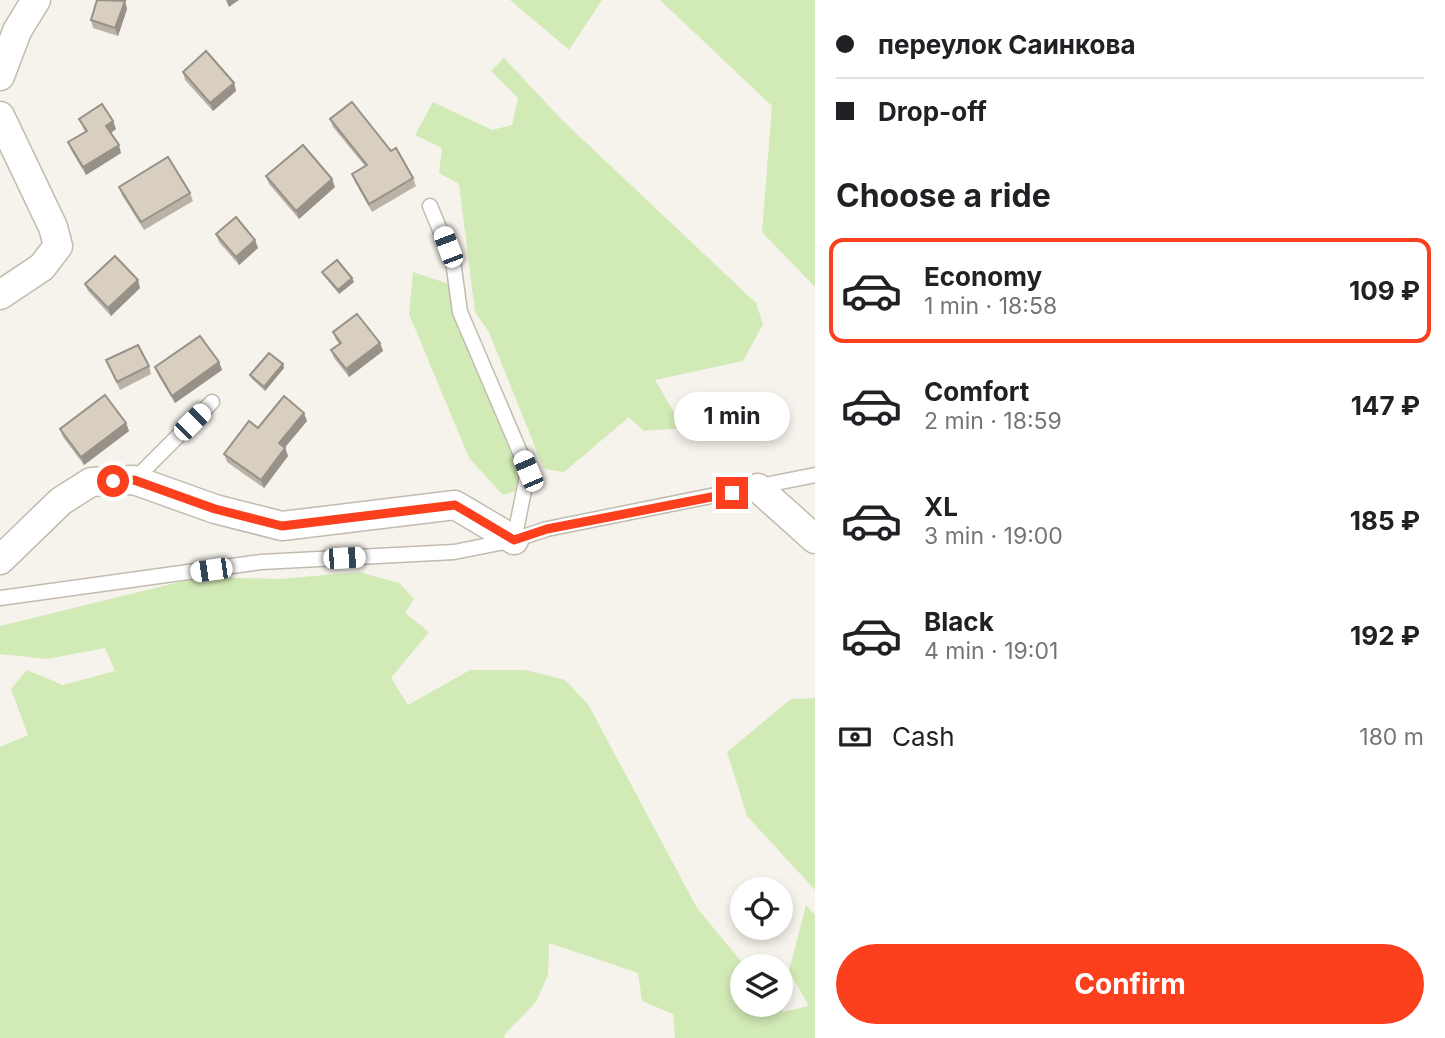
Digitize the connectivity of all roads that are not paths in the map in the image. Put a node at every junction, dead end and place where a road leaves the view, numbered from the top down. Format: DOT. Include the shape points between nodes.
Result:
graph roads {
  1 [pos="36,0"];
  2 [pos="0,76"];
  3 [pos="0,116"];
  4 [pos="430,206"];
  5 [pos="0,295"];
  6 [pos="212,402"];
  7 [pos="815,475"];
  8 [pos="134,480"];
  9 [pos="758,488"];
  10 [pos="815,539"];
  11 [pos="514,540"];
  12 [pos="0,560"];
  13 [pos="0,598"];
  1 -- 2 [label="street" via="17,31"];
  3 -- 5 [label="street" via="58,246 42,267"];
  4 -- 11 [label="lane" via="453,261 460,312 528,471"];
  6 -- 8 [label="lane"];
  7 -- 9 [label="lane"];
  8 -- 11 [label="street" via="215,509 282,526 455,505"];
  8 -- 12 [label="street" via="92,482 61,501"];
  9 -- 10 [label="street"];
  9 -- 11 [label="lane" via="547,529"];
  11 -- 13 [label="lane" via="454,552 261,562"];
}
